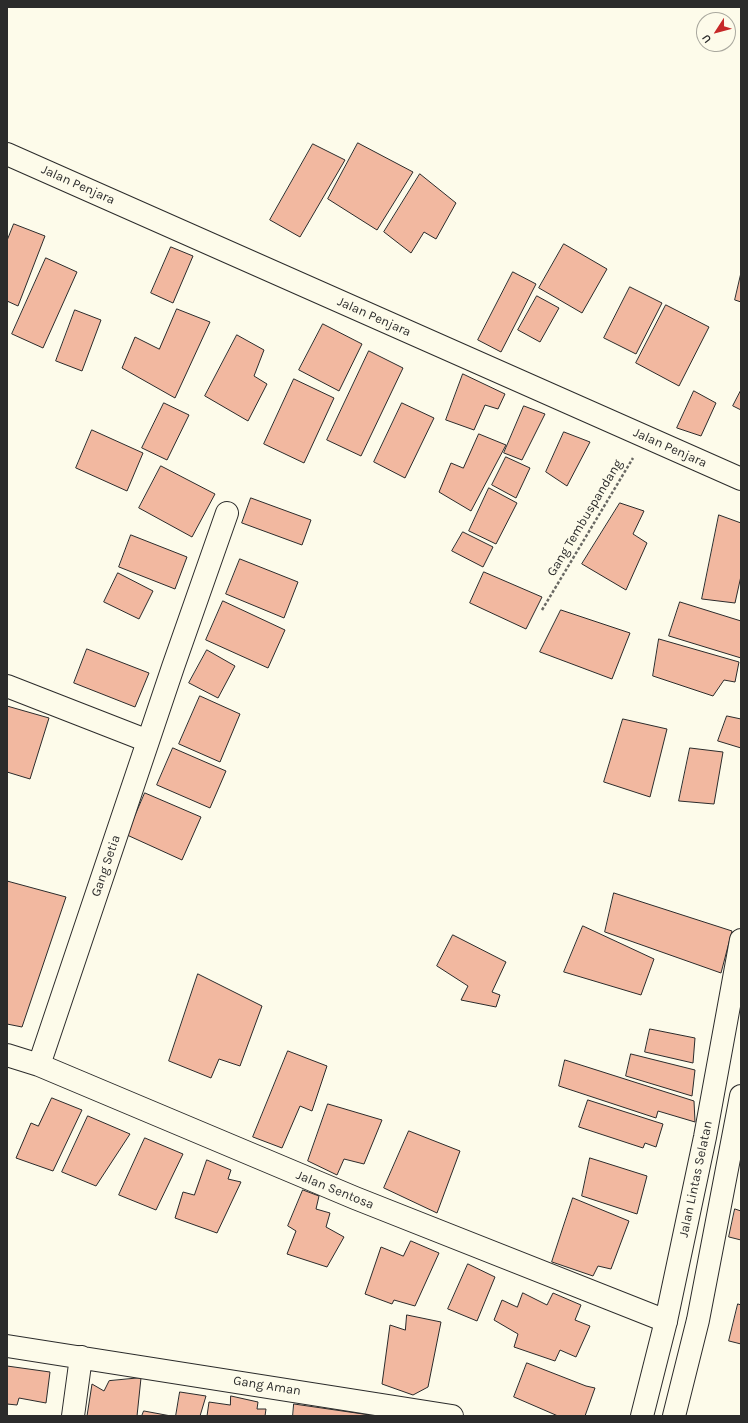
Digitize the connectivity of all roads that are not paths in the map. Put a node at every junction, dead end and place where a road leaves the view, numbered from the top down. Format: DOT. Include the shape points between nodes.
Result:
graph roads {
  1 [pos="7,154"];
  2 [pos="741,479"];
  3 [pos="227,513"];
  4 [pos="7,686"];
  5 [pos="148,741"];
  6 [pos="741,940"];
  7 [pos="734,1022"];
  8 [pos="7,1055"];
  9 [pos="39,1065"];
  10 [pos="741,1096"];
  11 [pos="666,1320"];
  12 [pos="7,1346"];
  13 [pos="81,1357"];
  14 [pos="73,1416"];
  15 [pos="452,1416"];
  16 [pos="642,1416"];
  17 [pos="675,1416"];
  1 -- 2 [label="main road, Jalan Penjara"];
  3 -- 5 [label="main road, Gang Setia"];
  4 -- 5 [label="main road"];
  5 -- 9 [label="main road, Gang Setia"];
  6 -- 7 [label="main road, Jalan Lintas Selatan"];
  7 -- 11 [label="main road, Jalan Lintas Selatan" via="705,1137"];
  8 -- 9 [label="main road, Jalan Sentosa"];
  9 -- 11 [label="main road, Jalan Sentosa" via="355,1198"];
  10 -- 17 [label="main road" via="698,1320"];
  11 -- 16 [label="main road, Jalan Lintas Selatan"];
  12 -- 13 [label="main road, Gang Aman"];
  13 -- 14 [label="main road"];
  13 -- 15 [label="main road, Gang Aman"];
}
